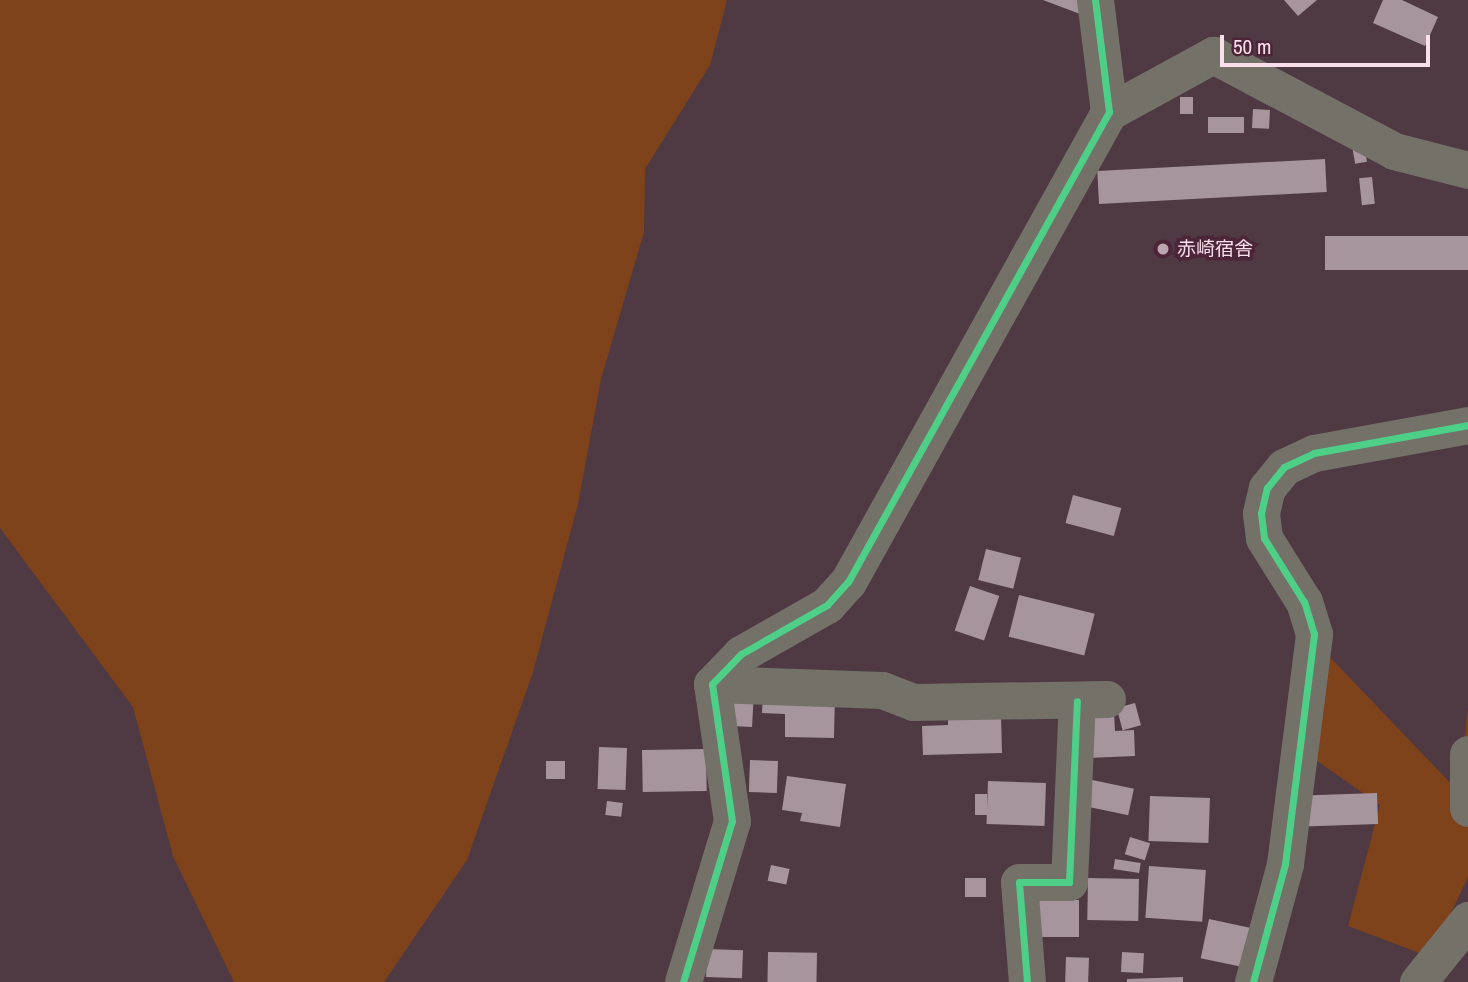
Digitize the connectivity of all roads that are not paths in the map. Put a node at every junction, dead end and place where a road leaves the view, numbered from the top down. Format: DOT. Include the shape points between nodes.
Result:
graph roads {
  1 [pos="1094,0"];
  2 [pos="1109,112"];
  3 [pos="1468,170"];
  4 [pos="1468,425"];
  5 [pos="712,684"];
  6 [pos="1468,754"];
  7 [pos="1468,799"];
  8 [pos="1468,920"];
  9 [pos="684,982"];
  10 [pos="1027,982"];
  11 [pos="1253,982"];
  12 [pos="1418,982"];
  1 -- 2 [label="street"];
  2 -- 3 [label="street" via="1213,55 1394,150"];
  2 -- 5 [label="street" via="848,582 827,605 741,654"];
  4 -- 11 [label="street" via="1314,453 1284,467 1267,488 1261,513 1264,538 1304,602 1314,634 1285,864"];
  5 -- 9 [label="street" via="732,821"];
  5 -- 10 [label="street" via="882,690 914,702 1092,700 1069,883 1019,883"];
  6 -- 7 [label="street"];
  8 -- 12 [label="street"];
}
